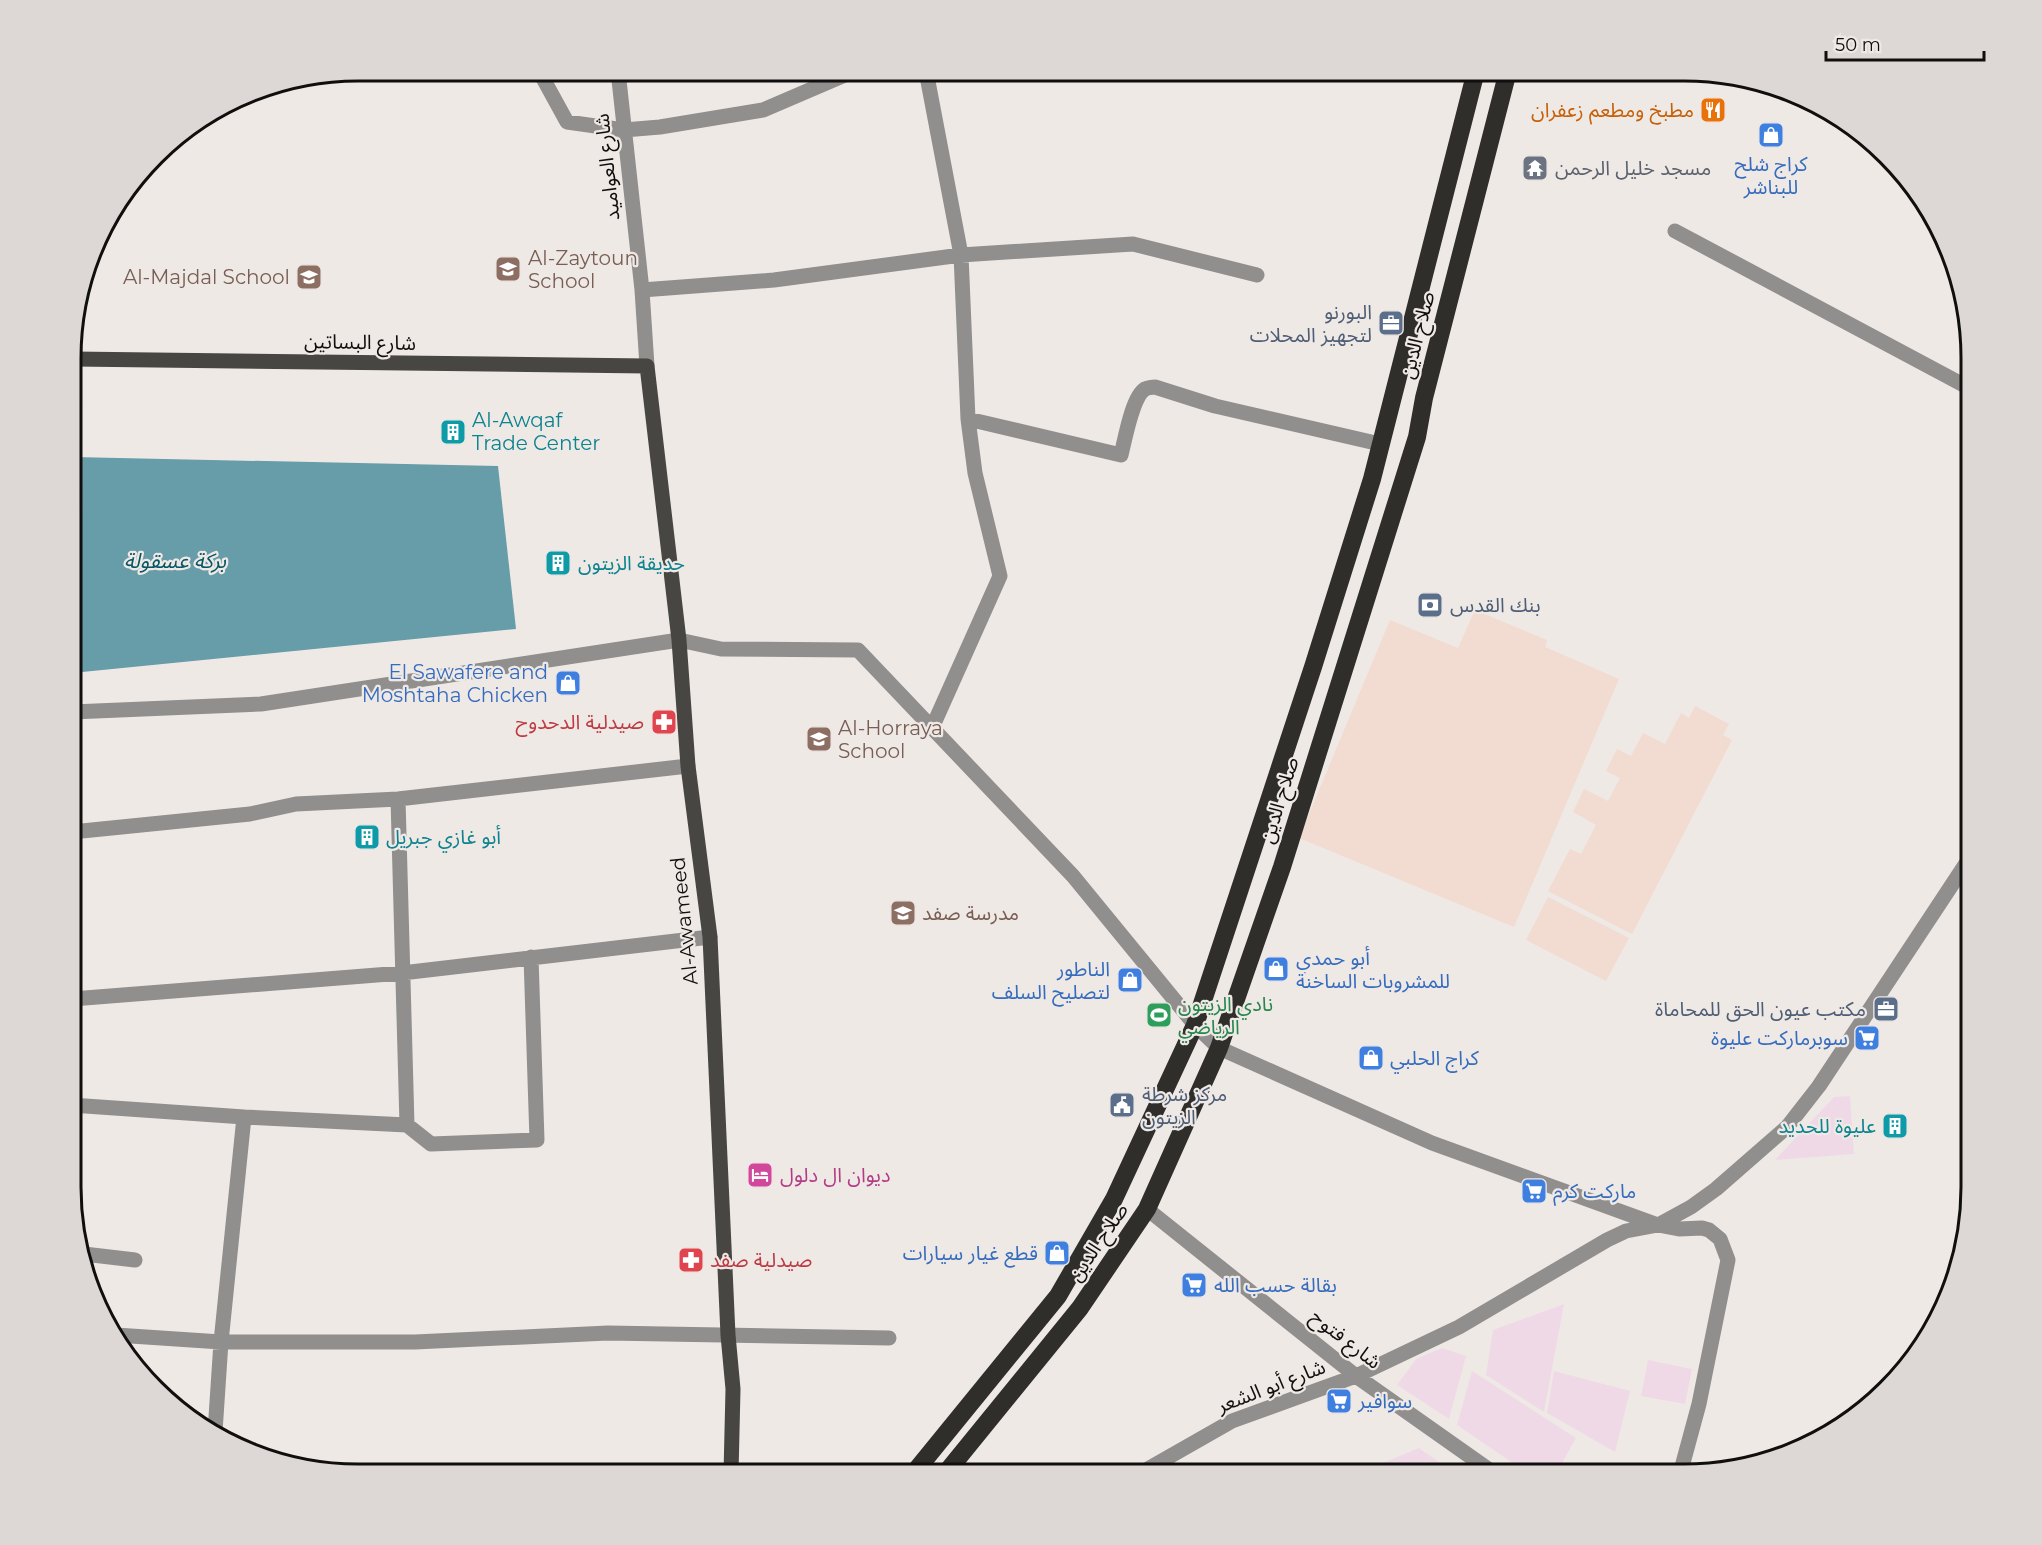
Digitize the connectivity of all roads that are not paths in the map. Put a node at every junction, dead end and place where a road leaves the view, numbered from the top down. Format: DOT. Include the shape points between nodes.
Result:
graph roads {
  1 [pos="544,81"];
  2 [pos="619,81"];
  3 [pos="831,81"];
  4 [pos="928,81"];
  5 [pos="1473,81"];
  6 [pos="1505,81"];
  7 [pos="624,130"];
  8 [pos="1675,231"];
  9 [pos="961,255"];
  10 [pos="1257,275"];
  11 [pos="642,290"];
  12 [pos="81,359"];
  13 [pos="647,366"];
  14 [pos="1961,384"];
  15 [pos="968,419"];
  16 [pos="1380,444"];
  17 [pos="679,640"];
  18 [pos="81,711"];
  19 [pos="932,728"];
  20 [pos="688,766"];
  21 [pos="398,799"];
  22 [pos="81,831"];
  23 [pos="1961,870"];
  24 [pos="710,937"];
  25 [pos="531,957"];
  26 [pos="402,973"];
  27 [pos="81,998"];
  28 [pos="1194,1025"];
  29 [pos="1219,1048"];
  30 [pos="81,1106"];
  31 [pos="243,1117"];
  32 [pos="408,1125"];
  33 [pos="1147,1209"];
  34 [pos="1658,1225"];
  35 [pos="89,1255"];
  36 [pos="135,1260"];
  37 [pos="728,1335"];
  38 [pos="124,1336"];
  39 [pos="889,1338"];
  40 [pos="221,1342"];
  41 [pos="1356,1376"];
  42 [pos="215,1425"];
  43 [pos="731,1464"];
  44 [pos="921,1464"];
  45 [pos="953,1464"];
  46 [pos="1156,1464"];
  47 [pos="1481,1464"];
  48 [pos="1683,1464"];
  1 -- 7 [label="street" via="567,122"];
  2 -- 7 [label="street, شارع العواميد"];
  3 -- 7 [label="street" via="763,110"];
  4 -- 9 [label="street"];
  5 -- 16 [label="highway, صلاح الدين"];
  6 -- 29 [label="highway, صلاح الدين" via="1416,437 1282,867"];
  7 -- 11 [label="street, شارع العواميد"];
  8 -- 14 [label="street"];
  9 -- 10 [label="street" via="1133,244"];
  9 -- 11 [label="street" via="774,280"];
  9 -- 15 [label="street"];
  11 -- 13 [label="street, شارع العواميد"];
  12 -- 13 [label="main road, شارع البساتين"];
  13 -- 17 [label="main road, Al-Awameed"];
  15 -- 16 [label="street" via="1121,454 1139,395 1155,387 1215,406"];
  15 -- 19 [label="street" via="975,473 1000,576"];
  16 -- 28 [label="highway, صلاح الدين" via="1313,667"];
  17 -- 18 [label="street" via="261,704"];
  17 -- 19 [label="street" via="721,649 858,650"];
  17 -- 20 [label="main road, Al-Awameed"];
  19 -- 28 [label="street" via="1073,876"];
  20 -- 21 [label="street"];
  20 -- 24 [label="main road, Al-Awameed"];
  21 -- 22 [label="street" via="296,804 250,814"];
  21 -- 26 [label="street"];
  23 -- 34 [label="street" via="1819,1086 1787,1127 1716,1189"];
  24 -- 25 [label="street"];
  24 -- 37 [label="main road, Al-Awameed"];
  25 -- 26 [label="street"];
  25 -- 32 [label="street" via="537,1140 431,1144"];
  26 -- 27 [label="street"];
  26 -- 32 [label="street"];
  28 -- 29 [label="street"];
  28 -- 44 [label="highway, صلاح الدين" via="1114,1199 1058,1296"];
  29 -- 33 [label="highway, صلاح الدين"];
  29 -- 34 [label="street" via="1432,1143"];
  30 -- 31 [label="street"];
  31 -- 32 [label="street"];
  31 -- 40 [label="street"];
  33 -- 41 [label="street, شارع فتوح"];
  33 -- 45 [label="highway, صلاح الدين" via="1080,1308"];
  34 -- 41 [label="street, شارع أبو الشعر" via="1626,1231 1459,1327"];
  34 -- 48 [label="street" via="1709,1230 1720,1239 1728,1260"];
  35 -- 36 [label="street"];
  37 -- 39 [label="street"];
  37 -- 40 [label="street" via="608,1333 414,1342"];
  37 -- 43 [label="main road, Al-Awameed"];
  38 -- 40 [label="street"];
  40 -- 42 [label="street"];
  41 -- 46 [label="street, شارع أبو الشعر" via="1232,1420"];
  41 -- 47 [label="street, شارع فتوح"];
}
